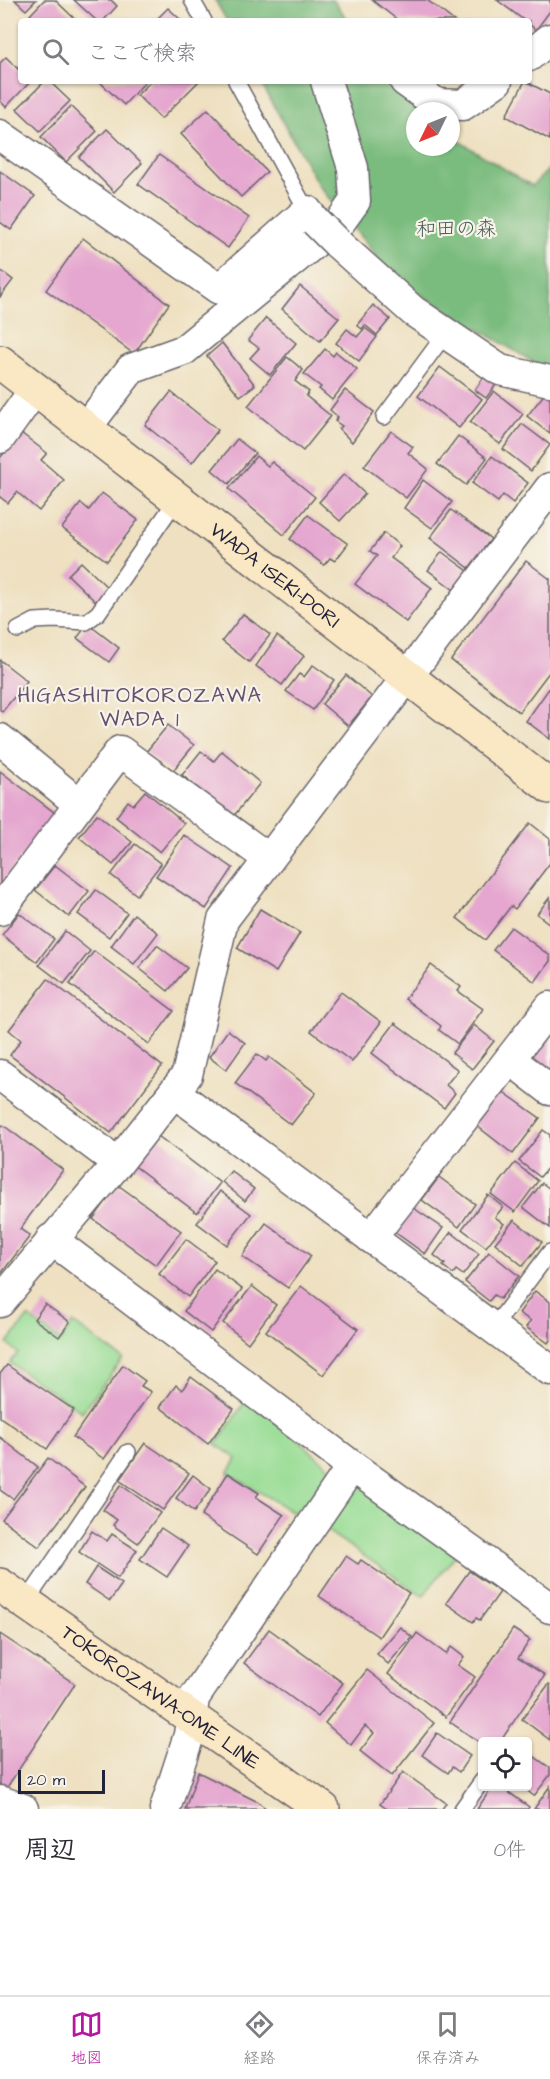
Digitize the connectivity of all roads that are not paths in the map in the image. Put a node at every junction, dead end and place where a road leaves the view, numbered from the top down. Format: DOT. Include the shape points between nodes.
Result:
graph roads {
  1 [pos="192,0"];
  2 [pos="202,18"];
  3 [pos="550,39"];
  4 [pos="532,54"];
  5 [pos="238,84"];
  6 [pos="327,84"];
  7 [pos="409,84"];
  8 [pos="493,84"];
  9 [pos="0,135"];
  10 [pos="311,216"];
  11 [pos="446,333"];
  12 [pos="0,362"];
  13 [pos="550,381"];
  14 [pos="35,389"];
  15 [pos="384,417"];
  16 [pos="86,428"];
  17 [pos="0,438"];
  18 [pos="548,495"];
  19 [pos="177,499"];
  20 [pos="18,630"];
  21 [pos="406,676"];
  22 [pos="0,739"];
  23 [pos="550,787"];
  24 [pos="79,804"];
  25 [pos="268,859"];
  26 [pos="0,910"];
  27 [pos="550,1007"];
  28 [pos="510,1059"];
  29 [pos="0,1075"];
  30 [pos="550,1090"];
  31 [pos="174,1092"];
  32 [pos="117,1163"];
  33 [pos="371,1238"];
  34 [pos="51,1239"];
  35 [pos="550,1252"];
  36 [pos="0,1302"];
  37 [pos="493,1328"];
  38 [pos="550,1370"];
  39 [pos="128,1452"];
  40 [pos="352,1466"];
  41 [pos="13,1593"];
  42 [pos="550,1608"];
  43 [pos="191,1717"];
  44 [pos="478,1788"];
  45 [pos="0,1801"];
  46 [pos="22,1809"];
  47 [pos="165,1809"];
  48 [pos="323,1809"];
  49 [pos="462,1809"];
  1 -- 2 [label="lane"];
  3 -- 4 [label="street"];
  5 -- 10 [label="lane"];
  6 -- 16 [label="street" via="353,168 355,201 340,222 184,350 131,369"];
  7 -- 8 [label="street" via="437,104 463,105"];
  9 -- 10 [label="street" via="219,290"];
  10 -- 11 [label="street, bridge" via="413,311"];
  11 -- 13 [label="street" via="500,370"];
  11 -- 15 [label="lane"];
  12 -- 14 [label="street, WADA ISEKI-DORI"];
  14 -- 16 [label="street, WADA ISEKI-DORI"];
  14 -- 17 [label="street"];
  16 -- 19 [label="street, WADA ISEKI-DORI"];
  18 -- 21 [label="street"];
  19 -- 20 [label="lane" via="98,613 86,622 35,621"];
  19 -- 21 [label="street, WADA ISEKI-DORI"];
  21 -- 23 [label="street, WADA ISEKI-DORI"];
  21 -- 25 [label="street"];
  22 -- 24 [label="street"];
  24 -- 25 [label="street" via="120,750"];
  24 -- 26 [label="street"];
  25 -- 31 [label="street" via="223,921 187,1075"];
  27 -- 28 [label="street"];
  28 -- 30 [label="street"];
  28 -- 33 [label="street"];
  29 -- 32 [label="street"];
  31 -- 32 [label="street"];
  31 -- 33 [label="street"];
  32 -- 34 [label="street"];
  33 -- 37 [label="street"];
  34 -- 36 [label="street"];
  34 -- 40 [label="street"];
  35 -- 37 [label="lane"];
  37 -- 38 [label="street"];
  39 -- 41 [label="lane"];
  40 -- 42 [label="street"];
  40 -- 43 [label="street" via="194,1698"];
  41 -- 43 [label="street, TOKOROZAWA-OME LINE"];
  43 -- 47 [label="street"];
  43 -- 48 [label="street, TOKOROZAWA-OME LINE"];
  44 -- 49 [label="lane"];
  45 -- 46 [label="street"];
}
